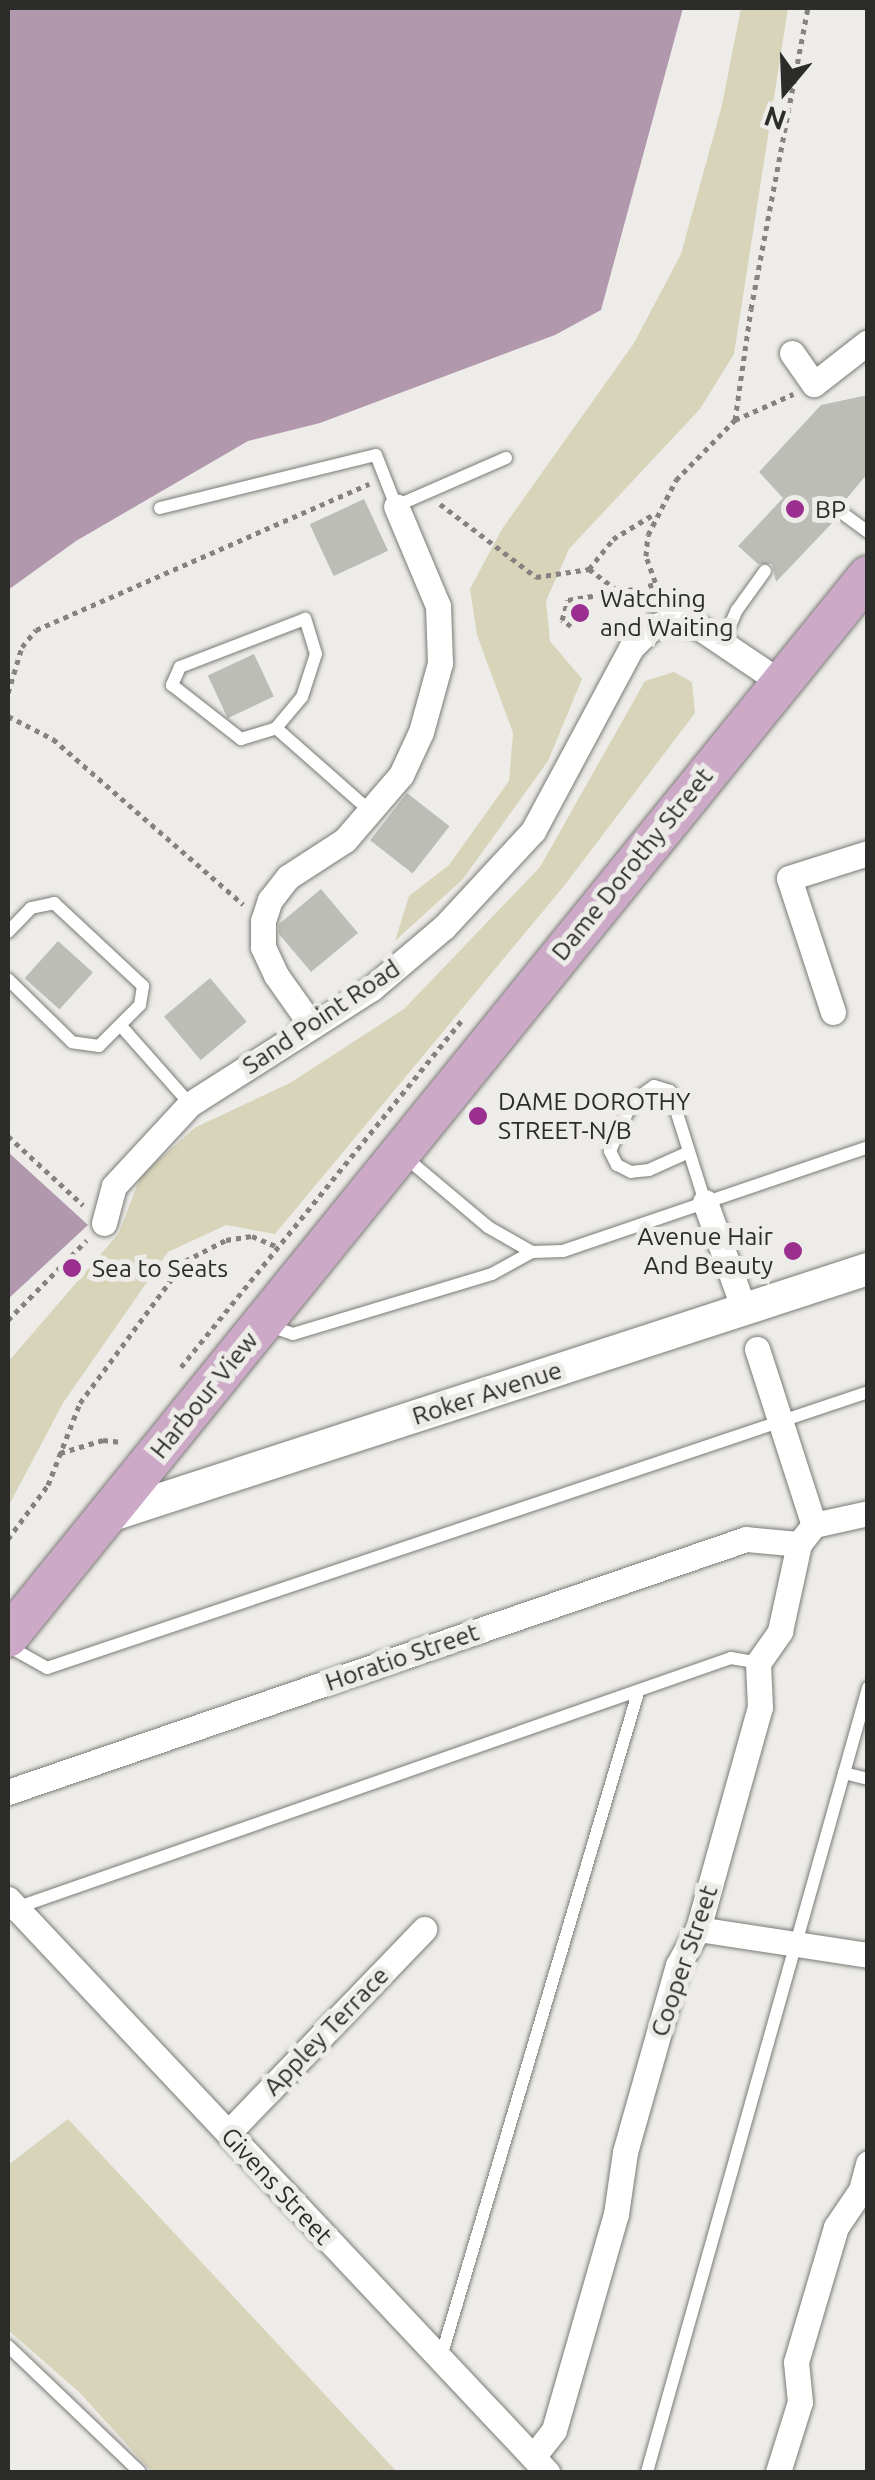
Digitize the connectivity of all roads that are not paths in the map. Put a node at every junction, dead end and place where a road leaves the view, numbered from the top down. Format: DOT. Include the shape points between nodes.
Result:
graph roads {
  1 [pos="868,342"];
  2 [pos="792,353"];
  3 [pos="506,458"];
  4 [pos="392,494"];
  5 [pos="160,508"];
  6 [pos="842,513"];
  7 [pos="868,532"];
  8 [pos="765,571"];
  9 [pos="868,576"];
  10 [pos="722,640"];
  11 [pos="780,682"];
  12 [pos="276,728"];
  13 [pos="370,811"];
  14 [pos="868,853"];
  15 [pos="8,932"];
  16 [pos="8,979"];
  17 [pos="834,1012"];
  18 [pos="120,1026"];
  19 [pos="312,1026"];
  20 [pos="190,1104"];
  21 [pos="868,1147"];
  22 [pos="399,1152"];
  23 [pos="689,1152"];
  24 [pos="706,1202"];
  25 [pos="104,1222"];
  26 [pos="532,1252"];
  27 [pos="868,1269"];
  28 [pos="744,1309"];
  29 [pos="262,1323"];
  30 [pos="757,1349"];
  31 [pos="868,1392"];
  32 [pos="781,1423"];
  33 [pos="868,1513"];
  34 [pos="106,1517"];
  35 [pos="807,1534"];
  36 [pos="8,1636"];
  37 [pos="8,1646"];
  38 [pos="758,1663"];
  39 [pos="868,1688"];
  40 [pos="638,1693"];
  41 [pos="844,1773"];
  42 [pos="868,1779"];
  43 [pos="8,1792"];
  44 [pos="12,1904"];
  45 [pos="424,1929"];
  46 [pos="698,1929"];
  47 [pos="797,1944"];
  48 [pos="868,1955"];
  49 [pos="228,2134"];
  50 [pos="868,2163"];
  51 [pos="8,2346"];
  52 [pos="440,2359"];
  53 [pos="540,2465"];
  54 [pos="140,2472"];
  55 [pos="647,2472"];
  56 [pos="778,2472"];
  1 -- 2 [label="street" via="814,384"];
  3 -- 4 [label="lane" via="426,494"];
  4 -- 5 [label="lane" via="376,454"];
  4 -- 13 [label="street" via="438,606 440,663 421,732 400,775"];
  6 -- 7 [label="lane"];
  8 -- 10 [label="lane"];
  9 -- 11 [label="main road, Dame Dorothy Street"];
  10 -- 11 [label="street"];
  10 -- 19 [label="street, Sand Point Road" via="672,621 652,627 631,648 532,831 444,927 372,988"];
  11 -- 22 [label="main road, Dame Dorothy Street"];
  12 -- 12 [label="lane" via="242,739 172,685 180,668 305,619 316,654 302,697"];
  12 -- 13 [label="lane"];
  13 -- 19 [label="street" via="345,840 288,877 263,921 263,947 276,975"];
  14 -- 17 [label="street" via="789,878"];
  15 -- 18 [label="lane" via="31,908 54,903 143,986 140,1006"];
  16 -- 18 [label="lane" via="72,1042 99,1046"];
  18 -- 20 [label="lane"];
  19 -- 20 [label="street, Sand Point Road"];
  20 -- 25 [label="street, Sand Point Road" via="114,1186"];
  21 -- 24 [label="lane"];
  22 -- 26 [label="lane" via="488,1227"];
  22 -- 29 [label="main road, Harbour View"];
  23 -- 23 [label="lane" via="631,1172 610,1152 627,1113 654,1086 670,1091"];
  23 -- 24 [label="lane"];
  24 -- 26 [label="lane" via="563,1251"];
  24 -- 28 [label="street"];
  26 -- 29 [label="lane" via="492,1274 294,1334"];
  27 -- 28 [label="street, Roker Avenue"];
  28 -- 34 [label="street, Roker Avenue"];
  29 -- 34 [label="main road, Harbour View"];
  30 -- 32 [label="street"];
  31 -- 32 [label="lane"];
  32 -- 35 [label="street"];
  32 -- 37 [label="lane" via="47,1668"];
  33 -- 35 [label="street, Horatio Street"];
  34 -- 36 [label="main road, Harbour View"];
  35 -- 38 [label="street, Cooper Street" via="780,1630"];
  35 -- 43 [label="street, Horatio Street" via="746,1539"];
  38 -- 40 [label="lane" via="730,1658"];
  38 -- 46 [label="street, Cooper Street" via="760,1707"];
  39 -- 41 [label="lane"];
  40 -- 44 [label="lane"];
  40 -- 52 [label="lane"];
  41 -- 42 [label="lane"];
  41 -- 47 [label="lane"];
  44 -- 49 [label="street, Givens Street"];
  45 -- 49 [label="street, Appley Terrace"];
  46 -- 47 [label="street"];
  46 -- 53 [label="street, Cooper Street" via="678,1966 625,2152 616,2214"];
  47 -- 48 [label="street"];
  47 -- 55 [label="lane"];
  49 -- 52 [label="street, Givens Street"];
  50 -- 56 [label="street" via="861,2190 836,2227 796,2362 800,2402"];
  51 -- 54 [label="lane"];
  52 -- 53 [label="street, Givens Street"];
}
